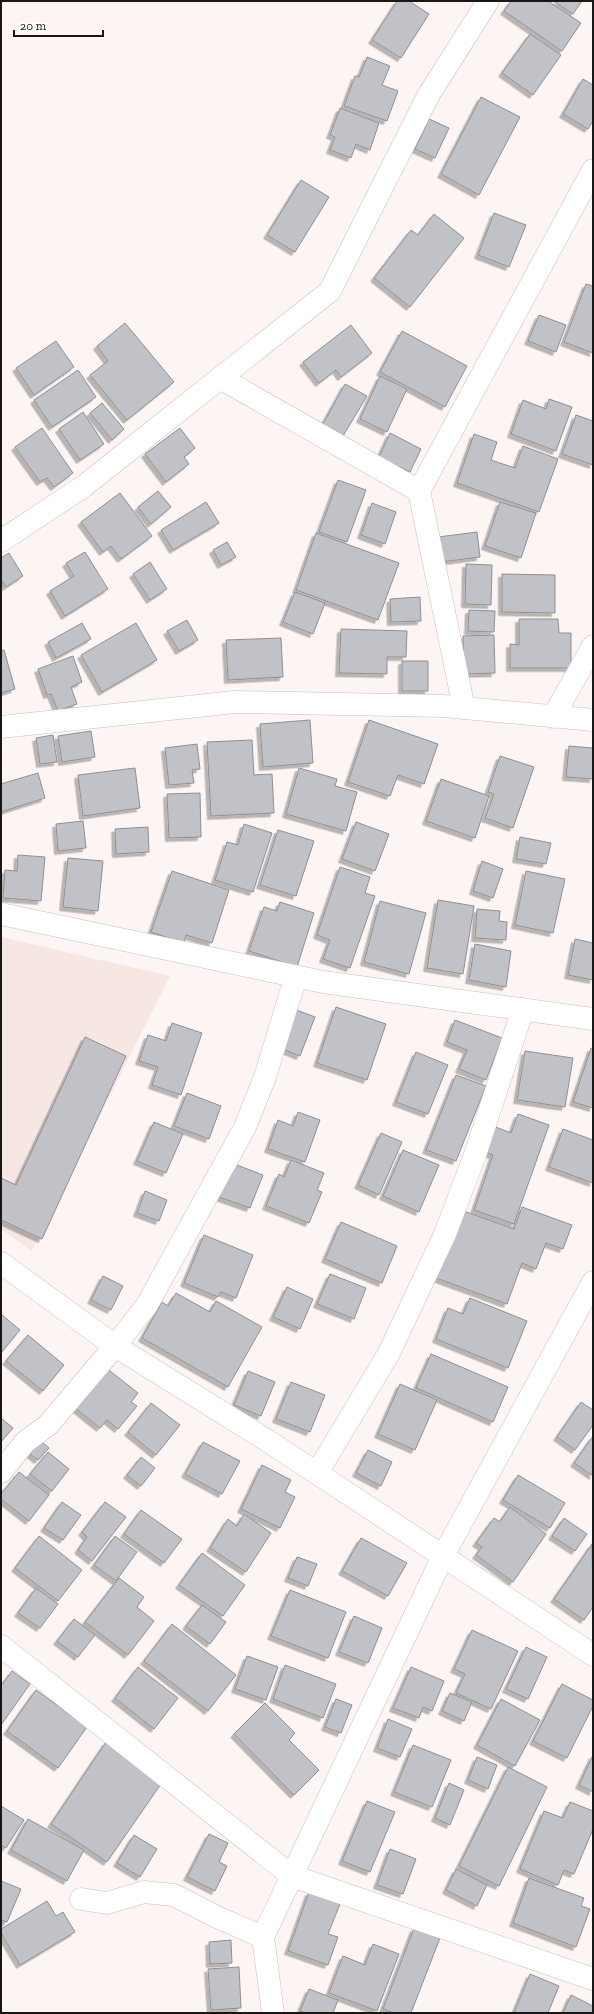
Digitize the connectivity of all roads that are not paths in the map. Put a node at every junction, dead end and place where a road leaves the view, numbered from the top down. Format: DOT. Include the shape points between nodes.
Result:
graph roads {
  1 [pos="488,1"];
  2 [pos="593,170"];
  3 [pos="220,378"];
  4 [pos="419,492"];
  5 [pos="1,541"];
  6 [pos="593,646"];
  7 [pos="464,708"];
  8 [pos="553,716"];
  9 [pos="593,720"];
  10 [pos="1,726"];
  11 [pos="1,914"];
  12 [pos="296,976"];
  13 [pos="523,1009"];
  14 [pos="593,1019"];
  15 [pos="1,1263"];
  16 [pos="593,1282"];
  17 [pos="115,1346"];
  18 [pos="1,1472"];
  19 [pos="317,1473"];
  20 [pos="443,1556"];
  21 [pos="1,1646"];
  22 [pos="593,1655"];
  23 [pos="292,1876"];
  24 [pos="81,1899"];
  25 [pos="263,1937"];
  26 [pos="593,1979"];
  27 [pos="273,2013"];
  1 -- 3 [label="street" via="428,96 330,291"];
  2 -- 4 [label="street"];
  3 -- 4 [label="street"];
  3 -- 5 [label="street" via="84,486"];
  4 -- 7 [label="street"];
  6 -- 8 [label="street"];
  7 -- 8 [label="street"];
  7 -- 10 [label="street" via="235,702"];
  8 -- 9 [label="street"];
  11 -- 12 [label="street"];
  12 -- 13 [label="street"];
  12 -- 17 [label="street" via="265,1077 245,1128 147,1305"];
  13 -- 14 [label="street"];
  13 -- 19 [label="street" via="475,1155 445,1234 389,1353"];
  15 -- 17 [label="street"];
  16 -- 20 [label="street"];
  17 -- 18 [label="street" via="48,1424 24,1442"];
  17 -- 19 [label="street"];
  19 -- 20 [label="street"];
  20 -- 22 [label="street"];
  20 -- 23 [label="street"];
  21 -- 23 [label="street"];
  23 -- 25 [label="street"];
  23 -- 26 [label="street"];
  24 -- 25 [label="street" via="107,1903 144,1892 174,1895"];
  25 -- 27 [label="street"];
}
